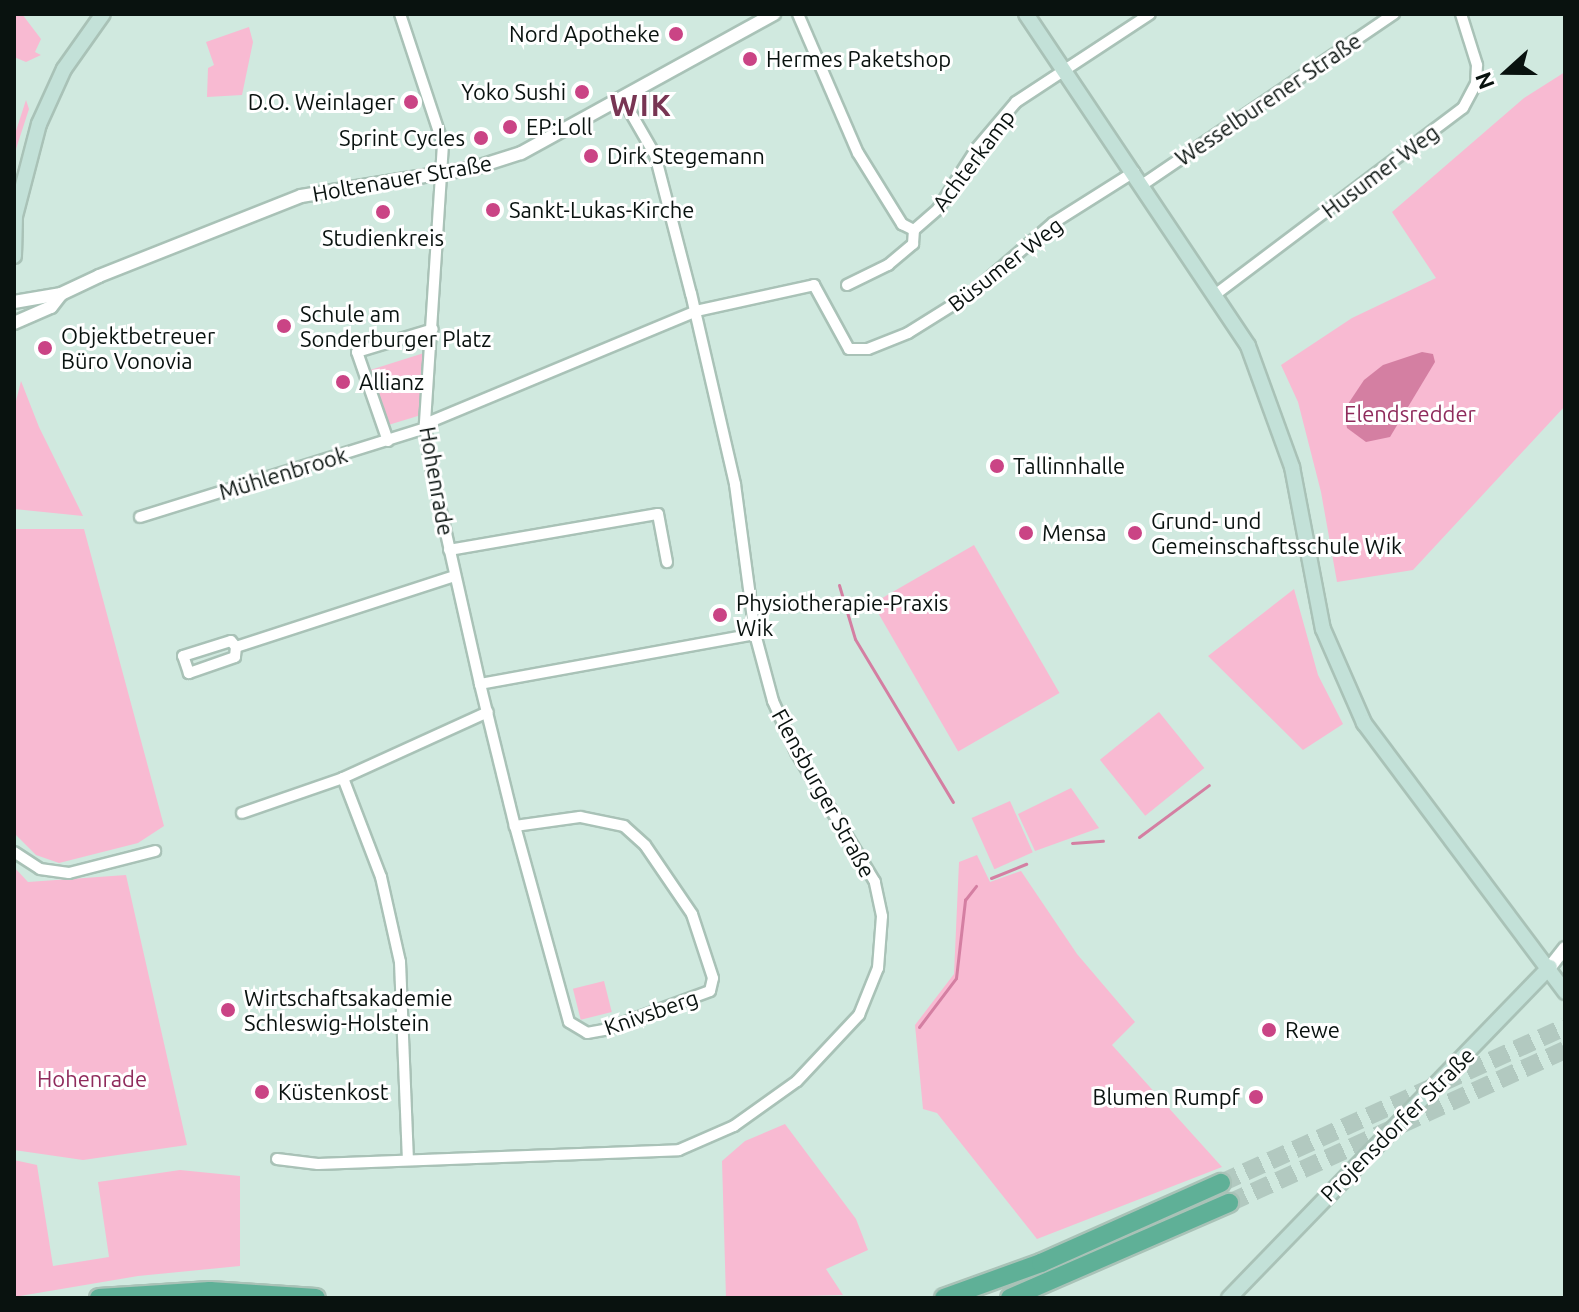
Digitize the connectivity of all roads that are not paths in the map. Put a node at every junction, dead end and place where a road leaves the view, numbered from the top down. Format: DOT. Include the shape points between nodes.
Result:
graph roads {
  1 [pos="103,14"];
  2 [pos="400,14"];
  3 [pos="774,14"];
  4 [pos="798,14"];
  5 [pos="1026,14"];
  6 [pos="1150,14"];
  7 [pos="1394,14"];
  8 [pos="1461,14"];
  9 [pos="1062,70"];
  10 [pos="624,101"];
  11 [pos="443,173"];
  12 [pos="1138,178"];
  13 [pos="14,217"];
  14 [pos="914,230"];
  15 [pos="14,256"];
  16 [pos="847,285"];
  17 [pos="61,294"];
  18 [pos="1216,294"];
  19 [pos="14,302"];
  20 [pos="696,311"];
  21 [pos="14,323"];
  22 [pos="433,329"];
  23 [pos="426,426"];
  24 [pos="388,441"];
  25 [pos="140,517"];
  26 [pos="449,550"];
  27 [pos="667,562"];
  28 [pos="454,576"];
  29 [pos="755,634"];
  30 [pos="236,647"];
  31 [pos="480,684"];
  32 [pos="488,712"];
  33 [pos="343,778"];
  34 [pos="242,813"];
  35 [pos="515,826"];
  36 [pos="155,851"];
  37 [pos="14,852"];
  38 [pos="1565,948"];
  39 [pos="1550,967"];
  40 [pos="1565,992"];
  41 [pos="575,1030"];
  42 [pos="277,1159"];
  43 [pos="408,1160"];
  44 [pos="1221,1183"];
  45 [pos="1229,1203"];
  46 [pos="99,1298"];
  47 [pos="316,1298"];
  48 [pos="944,1298"];
  49 [pos="1011,1298"];
  50 [pos="1229,1298"];
  1 -- 13 [label="main road" via="68,61 48,102"];
  2 -- 11 [label="street, Hohenrade" via="443,144"];
  3 -- 10 [label="street, Holtenauer Straße"];
  4 -- 14 [label="street" via="858,153 902,224"];
  5 -- 9 [label="main road"];
  6 -- 9 [label="street, Achterkamp"];
  7 -- 12 [label="street, Wesselburener Straße"];
  8 -- 18 [label="street, Husumer Weg" via="1477,65 1476,84 1463,108"];
  9 -- 12 [label="main road"];
  9 -- 14 [label="street, Achterkamp" via="1016,102 977,148 938,209"];
  10 -- 11 [label="street, Holtenauer Straße" via="521,153"];
  10 -- 20 [label="street, Flensburger Straße" via="655,155"];
  11 -- 17 [label="street, Holtenauer Straße" via="301,196"];
  11 -- 22 [label="street, Hohenrade"];
  12 -- 18 [label="main road"];
  12 -- 20 [label="street, Büsumer Weg" via="1053,223 942,313 868,349 849,349 814,285"];
  13 -- 15 [label="main road"];
  14 -- 16 [label="street, Achterkamp" via="913,244 888,265"];
  17 -- 19 [label="street, Holtenauer Straße"];
  17 -- 21 [label="street, Holtenauer Straße" via="51,307"];
  18 -- 39 [label="main road" via="1248,346 1276,413 1298,491 1323,629 1355,707 1453,847"];
  20 -- 23 [label="street"];
  20 -- 29 [label="street, Flensburger Straße" via="735,484"];
  22 -- 23 [label="street, Hohenrade"];
  22 -- 24 [label="street" via="357,352"];
  23 -- 24 [label="street, Mühlenbrook"];
  23 -- 26 [label="street, Hohenrade"];
  24 -- 25 [label="street, Mühlenbrook"];
  26 -- 27 [label="street, Hohenrade" via="658,514"];
  26 -- 28 [label="street, Hohenrade"];
  28 -- 30 [label="street"];
  28 -- 31 [label="street, Hohenrade"];
  29 -- 31 [label="street"];
  29 -- 43 [label="street, Flensburger Straße" via="773,701 796,752 859,851 880,899 880,957 859,1015 769,1104 679,1150"];
  30 -- 30 [label="street" via="235,657 189,673 183,656 231,641"];
  31 -- 32 [label="street, Hohenrade"];
  32 -- 33 [label="street"];
  32 -- 35 [label="street, Hohenrade"];
  33 -- 34 [label="street"];
  33 -- 43 [label="street" via="381,877 400,962"];
  35 -- 41 [label="street, Hohenrade"];
  35 -- 41 [label="street, Knivsberg" via="580,817 624,826 673,881 706,949 713,978 710,991 604,1030"];
  36 -- 37 [label="street" via="69,873 40,869"];
  38 -- 39 [label="street, Projensdorfer Straße"];
  39 -- 40 [label="main road"];
  39 -- 50 [label="main road, Projensdorfer Straße"];
  42 -- 43 [label="street, Flensburger Straße" via="318,1164"];
  44 -- 48 [label="highway" via="1041,1263"];
  45 -- 49 [label="highway"];
  46 -- 47 [label="highway" via="210,1291"];
}
